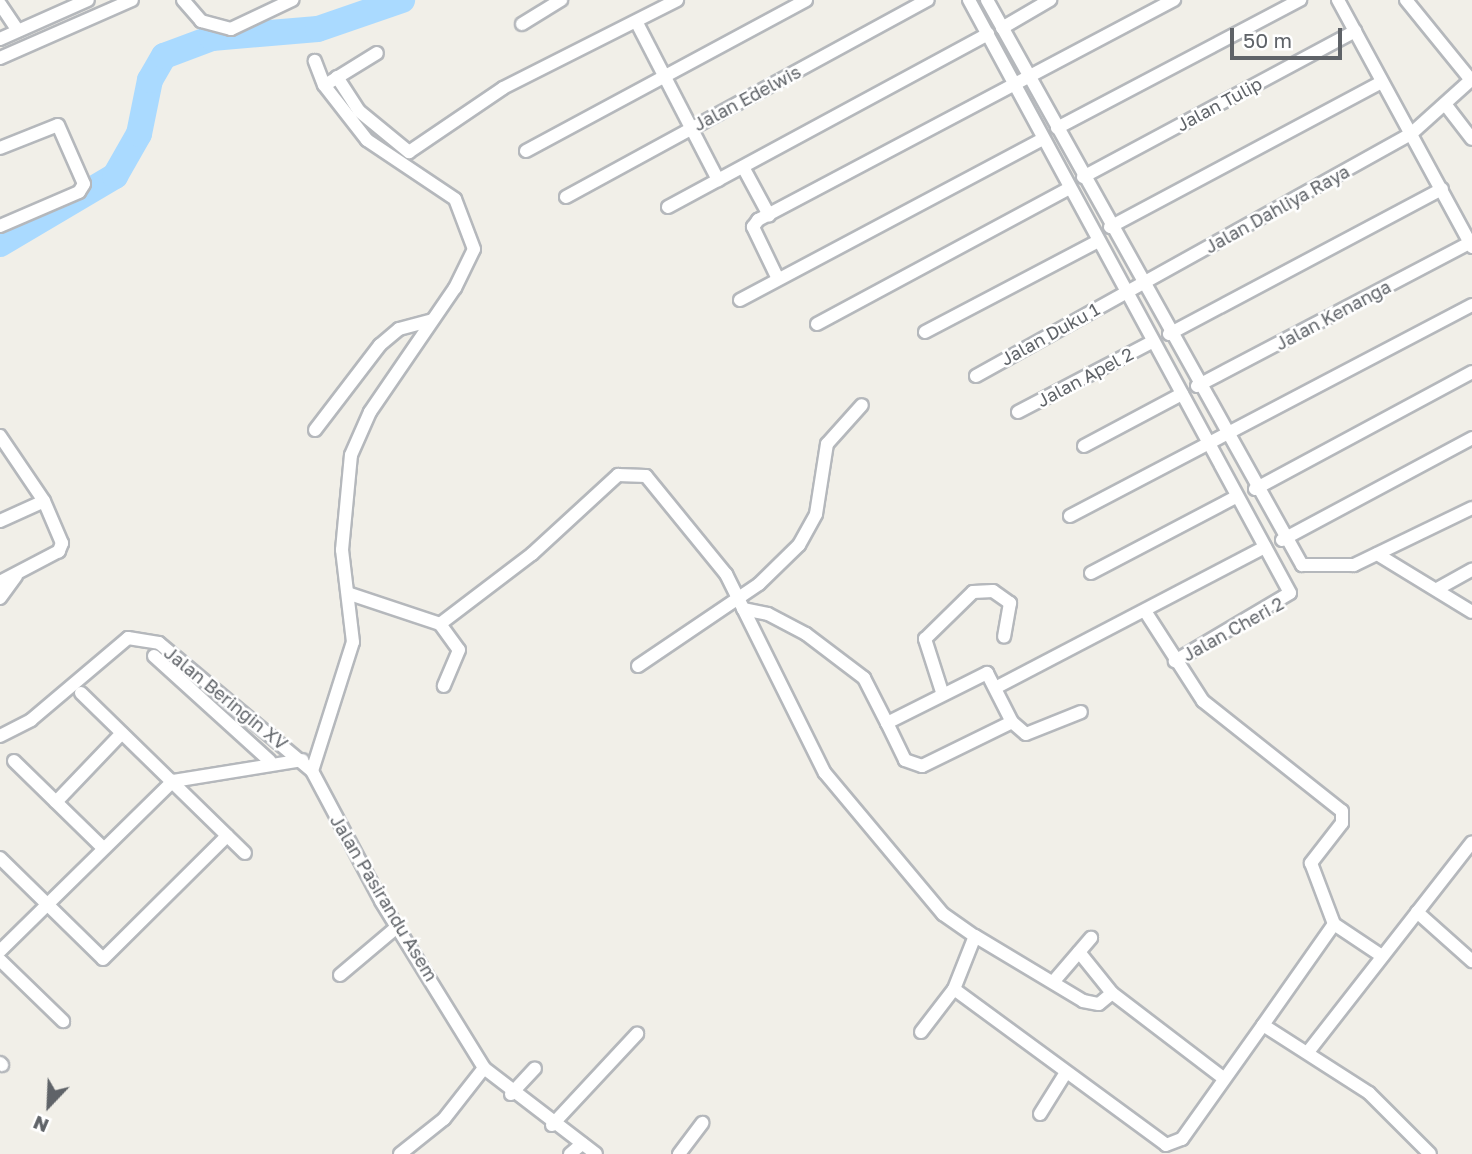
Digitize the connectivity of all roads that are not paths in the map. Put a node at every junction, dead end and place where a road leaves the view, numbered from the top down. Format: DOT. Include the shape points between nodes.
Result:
graph roads {
  1 [pos="88,0"];
  2 [pos="132,0"];
  3 [pos="183,0"];
  4 [pos="292,0"];
  5 [pos="561,0"];
  6 [pos="677,0"];
  7 [pos="806,0"];
  8 [pos="929,0"];
  9 [pos="969,0"];
  10 [pos="987,0"];
  11 [pos="1049,0"];
  12 [pos="1174,0"];
  13 [pos="1300,0"];
  14 [pos="1338,0"];
  15 [pos="1406,0"];
  16 [pos="0,4"];
  17 [pos="637,23"];
  18 [pos="522,24"];
  19 [pos="1002,28"];
  20 [pos="1355,31"];
  21 [pos="18,32"];
  22 [pos="988,34"];
  23 [pos="0,39"];
  24 [pos="376,53"];
  25 [pos="0,58"];
  26 [pos="315,61"];
  27 [pos="664,76"];
  28 [pos="337,77"];
  29 [pos="1029,77"];
  30 [pos="1471,80"];
  31 [pos="1382,82"];
  32 [pos="324,85"];
  33 [pos="1015,85"];
  34 [pos="1445,104"];
  35 [pos="1057,128"];
  36 [pos="691,129"];
  37 [pos="1412,133"];
  38 [pos="1043,139"];
  39 [pos="1472,139"];
  40 [pos="0,148"];
  41 [pos="526,151"];
  42 [pos="743,167"];
  43 [pos="1083,177"];
  44 [pos="718,180"];
  45 [pos="1070,188"];
  46 [pos="1442,190"];
  47 [pos="566,197"];
  48 [pos="668,207"];
  49 [pos="769,215"];
  50 [pos="0,226"];
  51 [pos="1110,227"];
  52 [pos="1098,241"];
  53 [pos="1471,245"];
  54 [pos="778,279"];
  55 [pos="1142,284"];
  56 [pos="1125,293"];
  57 [pos="740,300"];
  58 [pos="1472,305"];
  59 [pos="432,320"];
  60 [pos="817,324"];
  61 [pos="925,332"];
  62 [pos="1169,334"];
  63 [pos="1152,342"];
  64 [pos="1472,372"];
  65 [pos="976,376"];
  66 [pos="1197,386"];
  67 [pos="1182,394"];
  68 [pos="862,405"];
  69 [pos="1018,412"];
  70 [pos="315,430"];
  71 [pos="0,436"];
  72 [pos="1226,438"];
  73 [pos="1472,438"];
  74 [pos="1084,446"];
  75 [pos="1210,446"];
  76 [pos="5,449"];
  77 [pos="1255,489"];
  78 [pos="1236,497"];
  79 [pos="44,501"];
  80 [pos="1472,508"];
  81 [pos="1070,516"];
  82 [pos="0,521"];
  83 [pos="1282,540"];
  84 [pos="1265,547"];
  85 [pos="1377,554"];
  86 [pos="1472,570"];
  87 [pos="19,573"];
  88 [pos="1091,573"];
  89 [pos="0,582"];
  90 [pos="1438,589"];
  91 [pos="349,594"];
  92 [pos="736,594"];
  93 [pos="0,598"];
  94 [pos="743,609"];
  95 [pos="1145,611"];
  96 [pos="1472,612"];
  97 [pos="440,624"];
  98 [pos="1004,636"];
  99 [pos="154,656"];
  100 [pos="1175,661"];
  101 [pos="638,666"];
  102 [pos="444,686"];
  103 [pos="999,686"];
  104 [pos="942,692"];
  105 [pos="81,693"];
  106 [pos="1082,712"];
  107 [pos="1012,722"];
  108 [pos="887,723"];
  109 [pos="122,733"];
  110 [pos="0,736"];
  111 [pos="302,760"];
  112 [pos="14,761"];
  113 [pos="270,761"];
  114 [pos="312,771"];
  115 [pos="173,781"];
  116 [pos="56,802"];
  117 [pos="227,836"];
  118 [pos="1472,842"];
  119 [pos="103,848"];
  120 [pos="245,853"];
  121 [pos="0,858"];
  122 [pos="47,904"];
  123 [pos="1417,912"];
  124 [pos="1334,924"];
  125 [pos="397,927"];
  126 [pos="975,936"];
  127 [pos="1091,938"];
  128 [pos="0,951"];
  129 [pos="1079,952"];
  130 [pos="1382,956"];
  131 [pos="0,960"];
  132 [pos="1472,961"];
  133 [pos="340,975"];
  134 [pos="1054,981"];
  135 [pos="954,989"];
  136 [pos="1112,993"];
  137 [pos="64,1021"];
  138 [pos="1263,1025"];
  139 [pos="921,1032"];
  140 [pos="637,1034"];
  141 [pos="1308,1052"];
  142 [pos="484,1068"];
  143 [pos="535,1068"];
  144 [pos="1065,1074"];
  145 [pos="1222,1077"];
  146 [pos="511,1094"];
  147 [pos="1040,1114"];
  148 [pos="702,1123"];
  149 [pos="552,1125"];
  150 [pos="582,1144"];
  151 [pos="1170,1150"];
  152 [pos="400,1154"];
  153 [pos="570,1154"];
  154 [pos="596,1154"];
  155 [pos="679,1154"];
  156 [pos="1430,1154"];
  1 -- 21 [label="street"];
  2 -- 25 [label="street"];
  3 -- 4 [label="street" via="201,21 231,29"];
  5 -- 18 [label="street"];
  6 -- 17 [label="street"];
  7 -- 27 [label="street"];
  8 -- 36 [label="street, Jalan Edelwis"];
  9 -- 22 [label="street"];
  10 -- 19 [label="street"];
  11 -- 19 [label="street"];
  12 -- 29 [label="street"];
  13 -- 35 [label="street"];
  14 -- 20 [label="street"];
  15 -- 30 [label="street"];
  16 -- 21 [label="street"];
  17 -- 27 [label="street"];
  17 -- 28 [label="street" via="503,88 409,152 359,111"];
  19 -- 29 [label="street"];
  20 -- 31 [label="street"];
  20 -- 43 [label="street, Jalan Tulip"];
  21 -- 23 [label="street"];
  22 -- 33 [label="street"];
  22 -- 42 [label="street"];
  24 -- 28 [label="street"];
  26 -- 32 [label="street"];
  27 -- 36 [label="street"];
  27 -- 41 [label="street"];
  28 -- 32 [label="street"];
  29 -- 33 [label="street"];
  29 -- 35 [label="street"];
  30 -- 34 [label="street, Jalan Dahliya Raya"];
  31 -- 37 [label="street"];
  31 -- 51 [label="street"];
  32 -- 59 [label="street" via="367,140 455,199 467,218 472,257"];
  33 -- 38 [label="street"];
  33 -- 49 [label="street"];
  34 -- 37 [label="street, Jalan Dahliya Raya"];
  34 -- 39 [label="street"];
  35 -- 43 [label="street"];
  36 -- 44 [label="street"];
  36 -- 47 [label="street, Jalan Edelwis"];
  37 -- 46 [label="street"];
  37 -- 55 [label="street, Jalan Dahliya Raya"];
  38 -- 45 [label="street"];
  38 -- 54 [label="street"];
  40 -- 50 [label="street" via="58,125 84,184 79,192"];
  42 -- 44 [label="street"];
  42 -- 49 [label="street"];
  43 -- 51 [label="street"];
  44 -- 48 [label="street"];
  45 -- 52 [label="street"];
  45 -- 60 [label="street"];
  46 -- 53 [label="street"];
  46 -- 62 [label="street"];
  49 -- 54 [label="street" via="753,227"];
  51 -- 55 [label="street"];
  52 -- 56 [label="street"];
  52 -- 61 [label="street"];
  53 -- 66 [label="street, Jalan Kenanga"];
  54 -- 57 [label="street"];
  55 -- 56 [label="street, Jalan Dahliya Raya"];
  55 -- 62 [label="street"];
  56 -- 63 [label="street"];
  56 -- 65 [label="street, Jalan Duku 1"];
  58 -- 72 [label="street"];
  59 -- 70 [label="street" via="399,329 380,345"];
  59 -- 91 [label="street" via="370,412 351,455 342,550"];
  62 -- 66 [label="street"];
  63 -- 67 [label="street"];
  63 -- 69 [label="street, Jalan Apel 2"];
  64 -- 77 [label="street"];
  66 -- 72 [label="street"];
  67 -- 74 [label="street"];
  67 -- 75 [label="street"];
  68 -- 92 [label="street" via="827,443 807,535 759,584"];
  71 -- 76 [label="street"];
  72 -- 75 [label="street"];
  72 -- 77 [label="street"];
  73 -- 83 [label="street"];
  75 -- 78 [label="street"];
  75 -- 81 [label="street"];
  76 -- 79 [label="street"];
  77 -- 83 [label="street"];
  78 -- 84 [label="street"];
  78 -- 88 [label="street"];
  79 -- 82 [label="street"];
  79 -- 87 [label="street" via="61,534 59,551"];
  80 -- 85 [label="street"];
  83 -- 85 [label="street" via="1302,565 1315,568 1354,565"];
  84 -- 95 [label="street"];
  84 -- 100 [label="street, Jalan Cheri 2" via="1290,597"];
  85 -- 90 [label="street"];
  86 -- 90 [label="street"];
  87 -- 89 [label="street"];
  87 -- 93 [label="street"];
  90 -- 96 [label="street"];
  91 -- 97 [label="street"];
  91 -- 114 [label="street" via="347,669"];
  92 -- 94 [label="street"];
  92 -- 97 [label="street" via="715,555 660,489 628,472"];
  92 -- 101 [label="street"];
  94 -- 108 [label="street" via="768,614 806,634 864,678"];
  94 -- 126 [label="street" via="825,773 943,914"];
  95 -- 100 [label="street"];
  95 -- 103 [label="street"];
  97 -- 102 [label="street" via="459,650"];
  98 -- 104 [label="street" via="1010,603 993,591 973,592 925,639"];
  99 -- 113 [label="street"];
  100 -- 124 [label="street" via="1209,708 1342,811 1342,823 1311,863"];
  103 -- 104 [label="street" via="987,673"];
  103 -- 107 [label="street"];
  104 -- 108 [label="street"];
  105 -- 109 [label="street"];
  106 -- 107 [label="street" via="1035,734"];
  107 -- 108 [label="street" via="922,766 905,760"];
  109 -- 115 [label="street"];
  109 -- 116 [label="street"];
  110 -- 111 [label="street, Jalan Beringin XV" via="31,720 128,638 146,638"];
  111 -- 113 [label="street"];
  111 -- 114 [label="street, Jalan Beringin XV"];
  112 -- 116 [label="street"];
  113 -- 115 [label="street"];
  114 -- 125 [label="street, Jalan Pasirandu Asem"];
  115 -- 117 [label="street"];
  115 -- 119 [label="street"];
  116 -- 119 [label="street"];
  117 -- 120 [label="street"];
  117 -- 122 [label="street" via="104,959"];
  118 -- 123 [label="street"];
  119 -- 122 [label="street"];
  121 -- 122 [label="street"];
  122 -- 128 [label="street"];
  123 -- 130 [label="street"];
  123 -- 132 [label="street"];
  124 -- 130 [label="street"];
  124 -- 138 [label="street"];
  125 -- 133 [label="street"];
  125 -- 142 [label="street, Jalan Pasirandu Asem"];
  126 -- 134 [label="street"];
  126 -- 135 [label="street"];
  127 -- 129 [label="street"];
  129 -- 134 [label="street"];
  129 -- 136 [label="street"];
  130 -- 141 [label="street"];
  131 -- 137 [label="street"];
  134 -- 136 [label="street" via="1090,1003"];
  135 -- 139 [label="street"];
  135 -- 144 [label="street"];
  136 -- 145 [label="street"];
  138 -- 141 [label="street"];
  138 -- 145 [label="street"];
  140 -- 149 [label="street"];
  141 -- 156 [label="street" via="1369,1093"];
  142 -- 146 [label="street, Jalan Pasirandu Asem"];
  142 -- 152 [label="street" via="444,1119"];
  143 -- 146 [label="street"];
  144 -- 147 [label="street"];
  144 -- 151 [label="street"];
  145 -- 151 [label="street"];
  146 -- 149 [label="street, Jalan Pasirandu Asem"];
  148 -- 155 [label="street"];
  149 -- 150 [label="street, Jalan Pasirandu Asem"];
  150 -- 153 [label="street"];
  150 -- 154 [label="street, Jalan Pasirandu Asem"];
}
